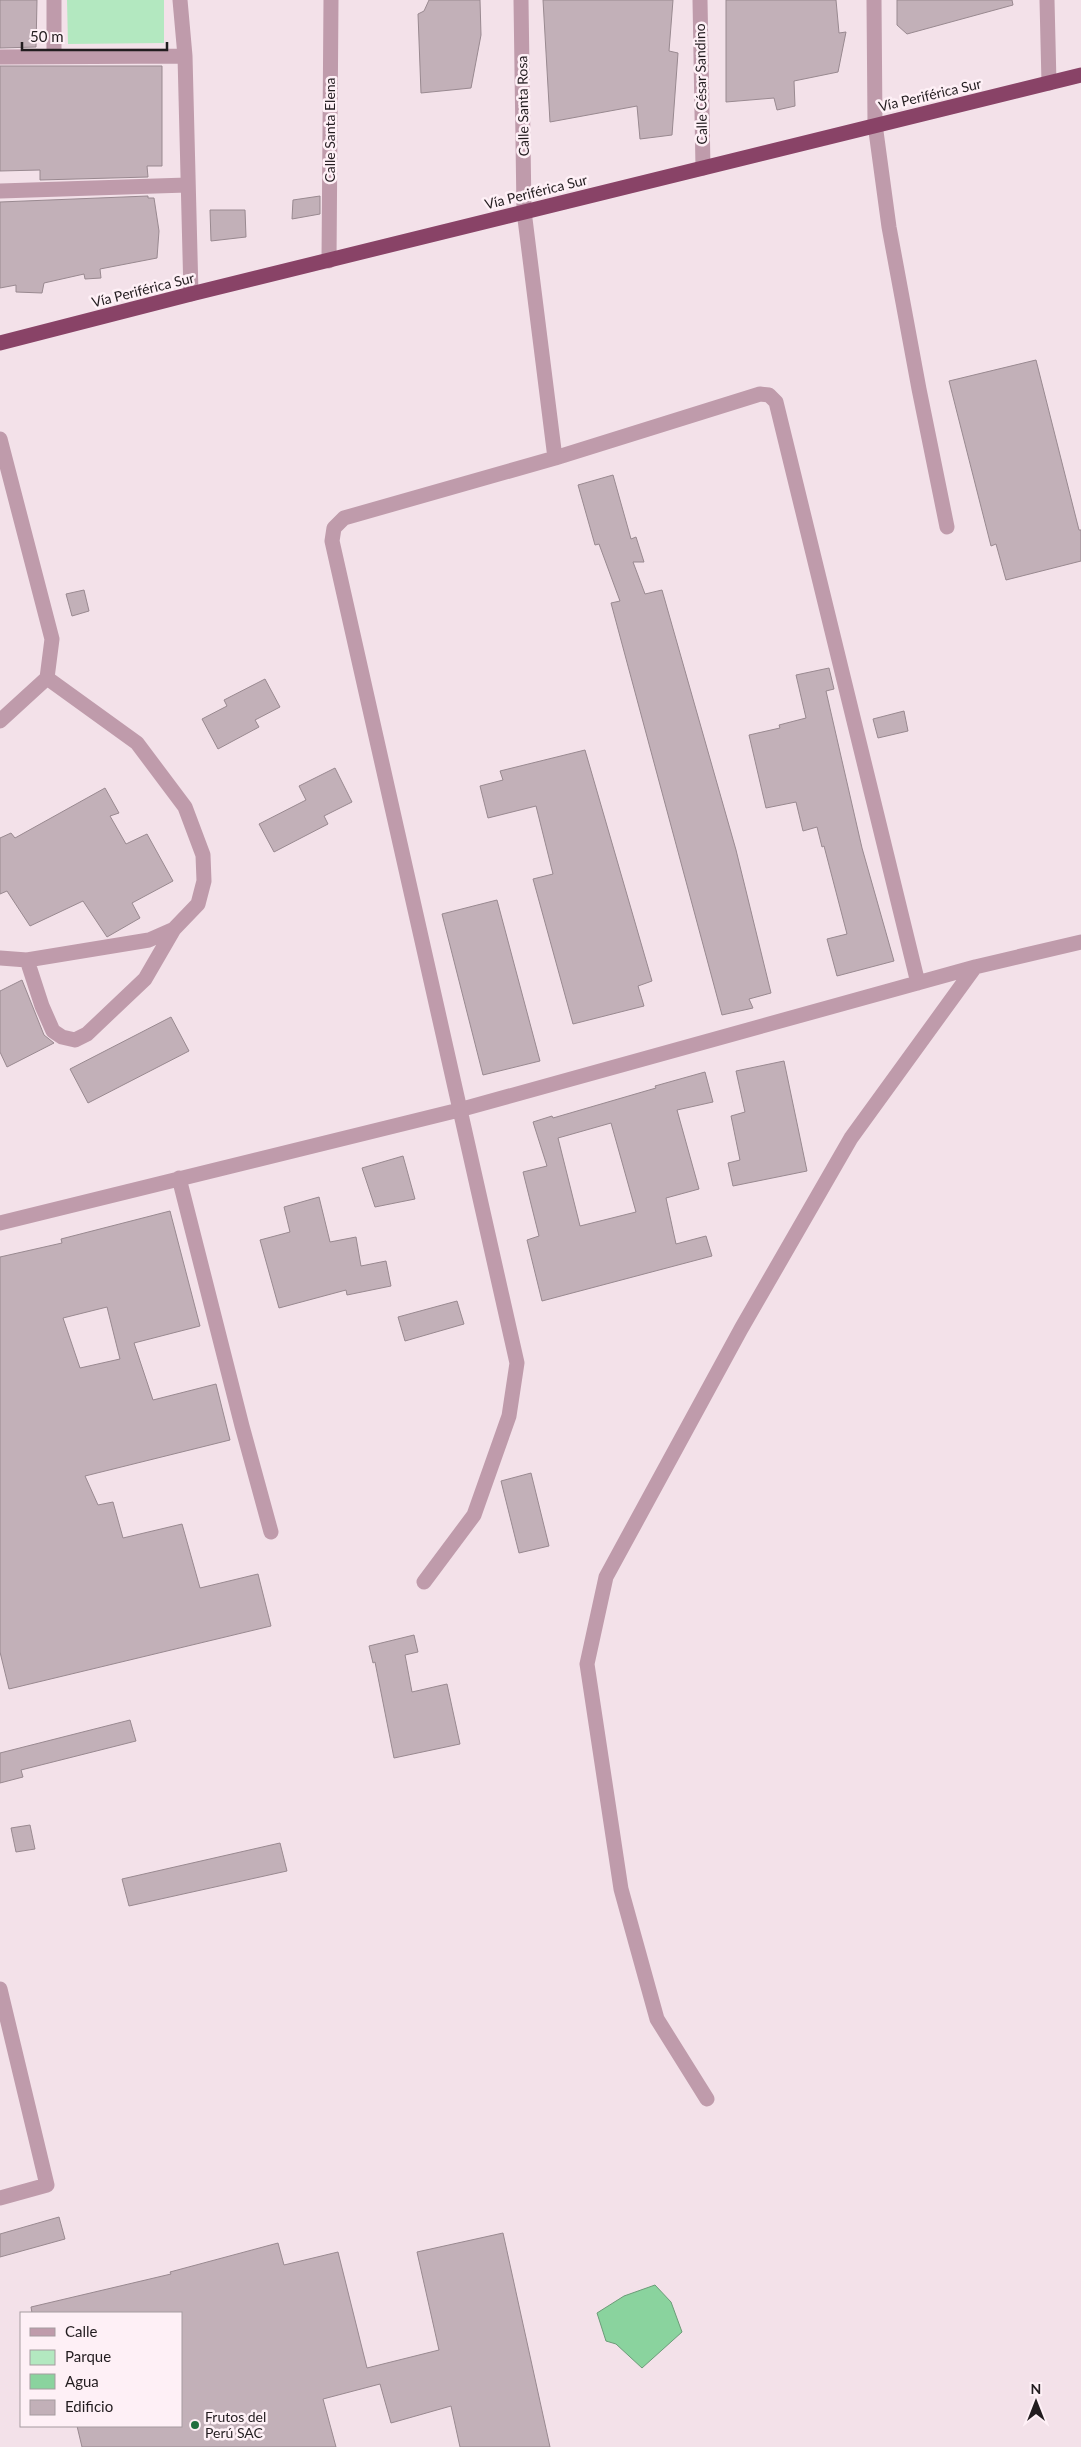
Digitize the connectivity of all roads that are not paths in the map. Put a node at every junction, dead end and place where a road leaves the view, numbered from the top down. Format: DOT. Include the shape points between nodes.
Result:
graph roads {
  1 [pos="54,0"];
  2 [pos="180,0"];
  3 [pos="330,0"];
  4 [pos="521,0"];
  5 [pos="700,0"];
  6 [pos="874,0"];
  7 [pos="1046,0"];
  8 [pos="54,56"];
  9 [pos="185,56"];
  10 [pos="0,57"];
  11 [pos="1081,75"];
  12 [pos="1049,83"];
  13 [pos="875,124"];
  14 [pos="703,168"];
  15 [pos="187,185"];
  16 [pos="0,191"];
  17 [pos="524,211"];
  18 [pos="329,261"];
  19 [pos="190,294"];
  20 [pos="0,343"];
  21 [pos="0,439"];
  22 [pos="555,458"];
  23 [pos="948,527"];
  24 [pos="47,678"];
  25 [pos="0,721"];
  26 [pos="174,929"];
  27 [pos="1081,942"];
  28 [pos="0,958"];
  29 [pos="27,960"];
  30 [pos="975,967"];
  31 [pos="918,983"];
  32 [pos="459,1110"];
  33 [pos="179,1178"];
  34 [pos="0,1223"];
  35 [pos="271,1532"];
  36 [pos="424,1582"];
  37 [pos="0,1989"];
  38 [pos="707,2099"];
  39 [pos="0,2198"];
  1 -- 8 [label="street"];
  2 -- 9 [label="street"];
  3 -- 18 [label="street, Calle Santa Elena"];
  4 -- 17 [label="street, Calle Santa Rosa"];
  5 -- 14 [label="street, Calle César Sandino"];
  6 -- 13 [label="street"];
  7 -- 12 [label="street"];
  8 -- 9 [label="street"];
  8 -- 10 [label="street"];
  9 -- 15 [label="street"];
  11 -- 12 [label="highway, Vía Periférica Sur"];
  12 -- 13 [label="highway, Vía Periférica Sur"];
  13 -- 14 [label="highway, Vía Periférica Sur"];
  13 -- 23 [label="street" via="919,389"];
  14 -- 17 [label="highway, Vía Periférica Sur"];
  15 -- 16 [label="street"];
  15 -- 19 [label="street"];
  17 -- 18 [label="highway, Vía Periférica Sur"];
  17 -- 22 [label="street, Calle Santa Rosa"];
  18 -- 19 [label="highway, Vía Periférica Sur"];
  19 -- 20 [label="highway, Vía Periférica Sur"];
  21 -- 24 [label="street" via="52,639"];
  22 -- 31 [label="street" via="760,394 769,395 776,402"];
  22 -- 32 [label="street" via="344,518 334,528 332,541"];
  24 -- 25 [label="street"];
  24 -- 26 [label="street" via="137,743 185,807 203,855 204,881 198,904"];
  26 -- 29 [label="street" via="149,940"];
  26 -- 29 [label="street" via="145,978 87,1034 74,1040 53,1031"];
  27 -- 30 [label="street"];
  28 -- 29 [label="street"];
  30 -- 31 [label="street"];
  30 -- 38 [label="street" via="851,1138 741,1329 606,1577 587,1664 621,1889 657,2019"];
  31 -- 32 [label="street"];
  32 -- 33 [label="street"];
  32 -- 36 [label="street" via="517,1363 509,1416 474,1515"];
  33 -- 34 [label="street"];
  33 -- 35 [label="street"];
  37 -- 39 [label="street" via="47,2185"];
}
